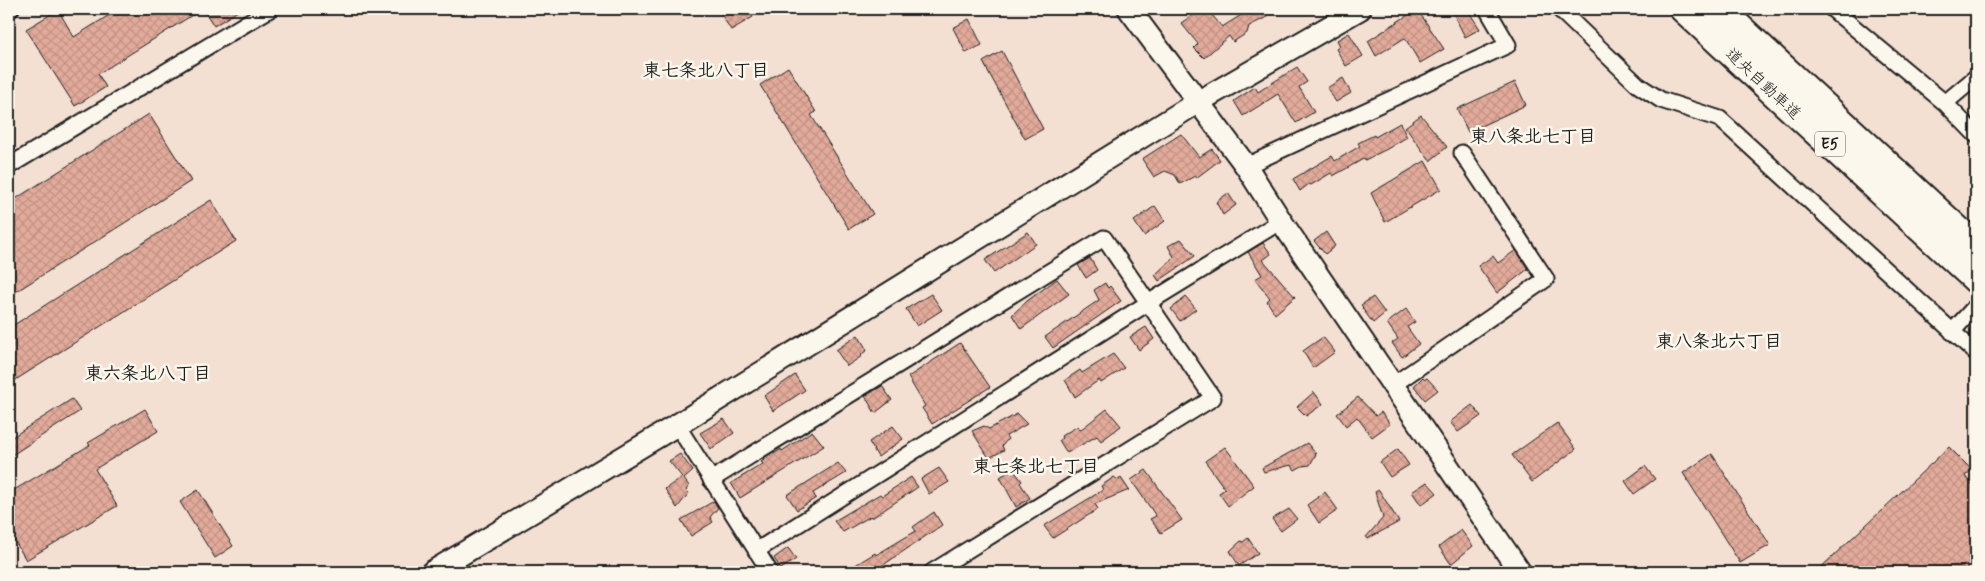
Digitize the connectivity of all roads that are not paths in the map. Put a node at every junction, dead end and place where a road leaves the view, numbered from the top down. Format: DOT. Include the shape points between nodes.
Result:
graph roads {
  1 [pos="270,9"];
  2 [pos="1129,9"];
  3 [pos="1360,9"];
  4 [pos="1487,9"];
  5 [pos="1559,9"];
  6 [pos="1683,9"];
  7 [pos="1720,9"];
  8 [pos="1832,9"];
  9 [pos="1976,77"];
  10 [pos="1198,102"];
  11 [pos="1945,103"];
  12 [pos="1976,135"];
  13 [pos="1462,153"];
  14 [pos="9,166"];
  15 [pos="1246,166"];
  16 [pos="1281,221"];
  17 [pos="1976,246"];
  18 [pos="1976,280"];
  19 [pos="1148,303"];
  20 [pos="1973,309"];
  21 [pos="1952,332"];
  22 [pos="1976,353"];
  23 [pos="1393,385"];
  24 [pos="677,425"];
  25 [pos="711,480"];
  26 [pos="756,551"];
  27 [pos="432,572"];
  28 [pos="770,572"];
  29 [pos="932,572"];
  30 [pos="1520,572"];
  1 -- 14 [label="street"];
  2 -- 10 [label="street"];
  3 -- 10 [label="street"];
  4 -- 15 [label="street" via="1508,45"];
  5 -- 21 [label="street" via="1638,85 1661,100 1720,119"];
  6 -- 18 [label="highway, 道央自動車道 / E5"];
  7 -- 17 [label="highway, 道央自動車道 / E5"];
  8 -- 11 [label="street"];
  9 -- 11 [label="street"];
  10 -- 15 [label="street"];
  10 -- 24 [label="street"];
  11 -- 12 [label="street"];
  13 -- 23 [label="street" via="1546,279"];
  15 -- 16 [label="street"];
  16 -- 19 [label="street"];
  16 -- 23 [label="street"];
  19 -- 25 [label="street" via="1104,238"];
  19 -- 26 [label="street"];
  19 -- 29 [label="street" via="1212,398"];
  20 -- 21 [label="street"];
  21 -- 22 [label="street"];
  23 -- 30 [label="street"];
  24 -- 25 [label="street"];
  24 -- 27 [label="street"];
  25 -- 26 [label="street"];
  26 -- 28 [label="street"];
}
